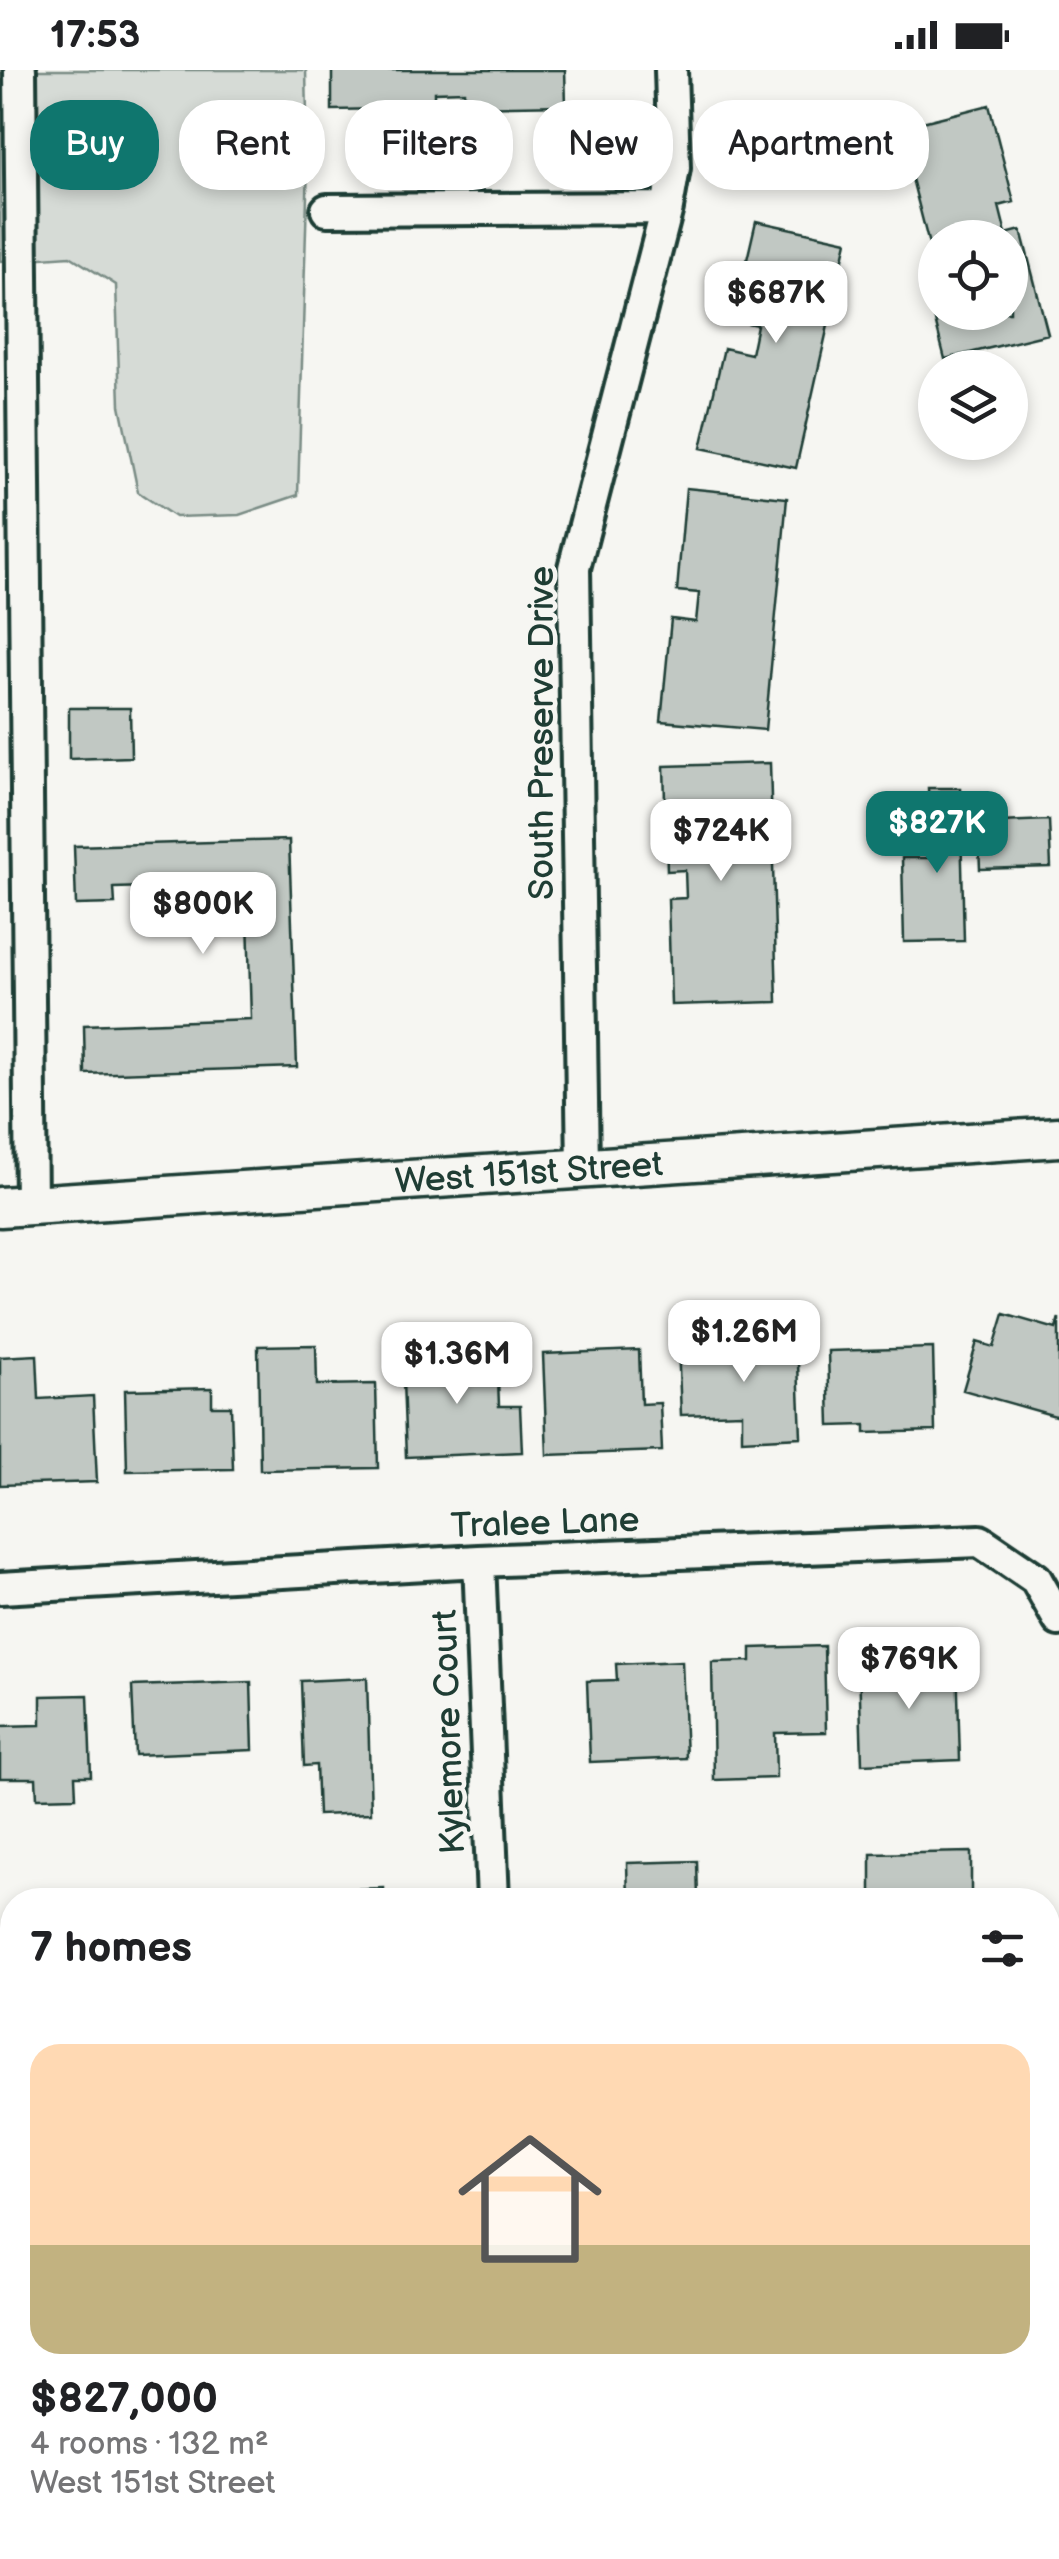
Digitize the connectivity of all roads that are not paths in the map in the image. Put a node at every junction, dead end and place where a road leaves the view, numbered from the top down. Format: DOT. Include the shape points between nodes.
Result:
graph roads {
  1 [pos="20,70"];
  2 [pos="671,70"];
  3 [pos="667,208"];
  4 [pos="327,210"];
  5 [pos="1059,1136"];
  6 [pos="582,1168"];
  7 [pos="16,1206"];
  8 [pos="479,1562"];
  9 [pos="0,1588"];
  10 [pos="1059,1620"];
  11 [pos="493,1888"];
  1 -- 7 [label="street"];
  2 -- 3 [label="street, South Preserve Drive" via="674,168"];
  3 -- 4 [label="street"];
  3 -- 6 [label="street, South Preserve Drive" via="574,568"];
  5 -- 6 [label="street, West 151st Street"];
  6 -- 7 [label="street, West 151st Street"];
  8 -- 9 [label="street, Tralee Lane"];
  8 -- 10 [label="street, Tralee Lane" via="980,1542 1036,1579"];
  8 -- 11 [label="street, Kylemore Court"];
}
